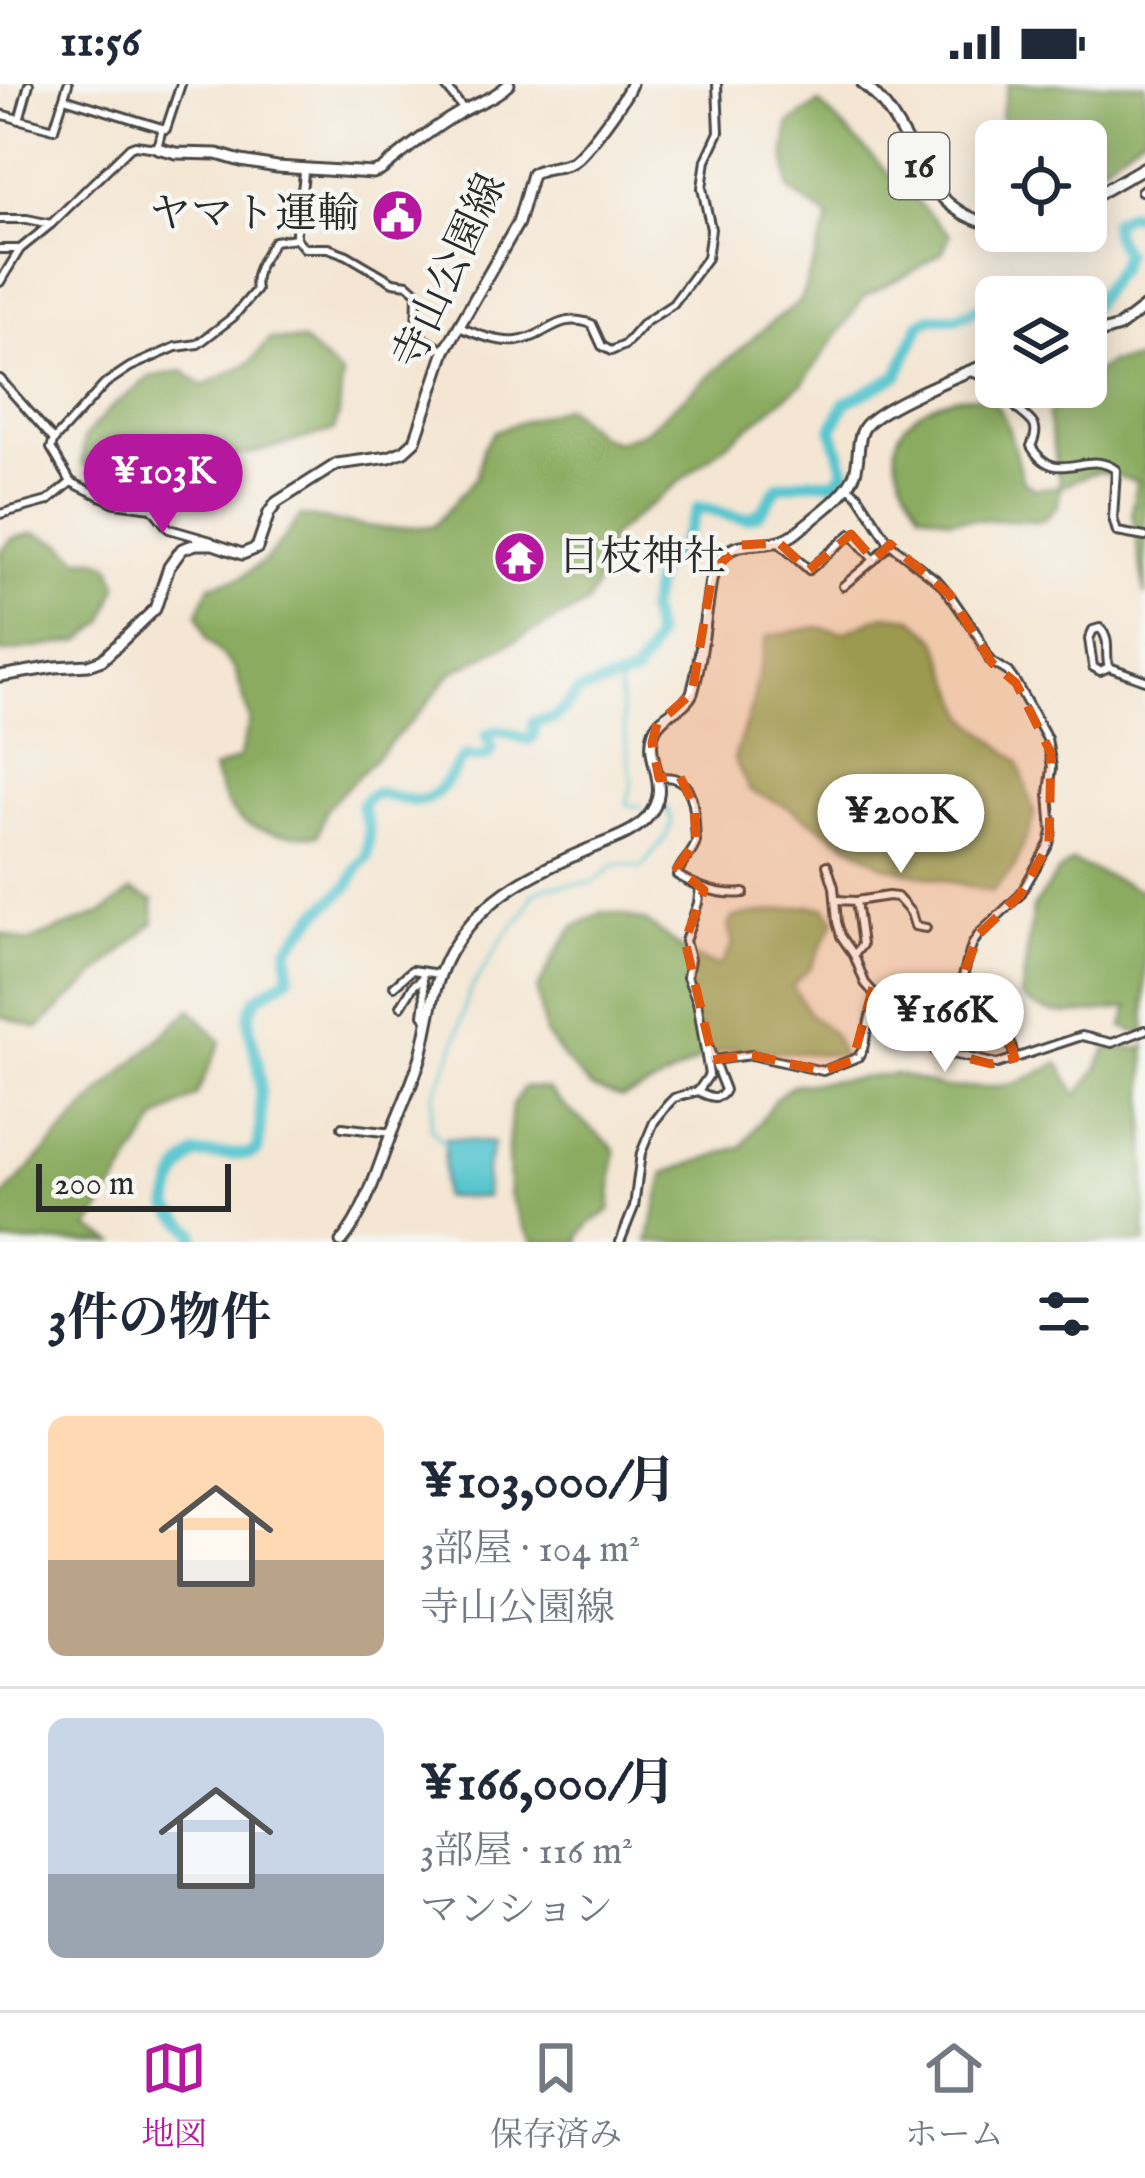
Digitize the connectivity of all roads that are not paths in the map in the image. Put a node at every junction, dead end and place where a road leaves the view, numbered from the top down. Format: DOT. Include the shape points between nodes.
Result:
graph roads {
  1 [pos="29,84"];
  2 [pos="68,84"];
  3 [pos="181,84"];
  4 [pos="444,84"];
  5 [pos="509,84"];
  6 [pos="631,84"];
  7 [pos="717,84"];
  8 [pos="863,84"];
  9 [pos="64,98"];
  10 [pos="464,110"];
  11 [pos="0,114"];
  12 [pos="19,120"];
  13 [pos="161,128"];
  14 [pos="157,148"];
  15 [pos="1145,167"];
  16 [pos="304,169"];
  17 [pos="1107,189"];
  18 [pos="975,219"];
  19 [pos="0,220"];
  20 [pos="51,224"];
  21 [pos="296,238"];
  22 [pos="0,249"];
  23 [pos="20,250"];
  24 [pos="0,282"];
  25 [pos="1145,308"];
  26 [pos="459,327"];
  27 [pos="1107,331"];
  28 [pos="445,351"];
  29 [pos="975,369"];
  30 [pos="969,371"];
  31 [pos="975,373"];
  32 [pos="0,379"];
  33 [pos="1016,408"];
  34 [pos="54,440"];
  35 [pos="71,482"];
  36 [pos="847,487"];
  37 [pos="0,514"];
  38 [pos="1145,537"];
  39 [pos="779,543"];
  40 [pos="212,544"];
  41 [pos="890,544"];
  42 [pos="874,560"];
  43 [pos="842,586"];
  44 [pos="1108,668"];
  45 [pos="0,676"];
  46 [pos="1145,680"];
  47 [pos="659,778"];
  48 [pos="826,865"];
  49 [pos="700,888"];
  50 [pos="744,893"];
  51 [pos="836,900"];
  52 [pos="856,901"];
  53 [pos="926,928"];
  54 [pos="854,956"];
  55 [pos="439,974"];
  56 [pos="422,975"];
  57 [pos="394,986"];
  58 [pos="873,992"];
  59 [pos="921,994"];
  60 [pos="400,1006"];
  61 [pos="888,1009"];
  62 [pos="428,1020"];
  63 [pos="1145,1030"];
  64 [pos="704,1038"];
  65 [pos="1015,1058"];
  66 [pos="713,1060"];
  67 [pos="698,1091"];
  68 [pos="378,1116"];
  69 [pos="342,1126"];
  70 [pos="386,1132"];
  71 [pos="341,1242"];
  72 [pos="620,1242"];
  1 -- 12 [label="street"];
  2 -- 9 [label="street"];
  3 -- 13 [label="street"];
  4 -- 10 [label="street"];
  5 -- 10 [label="street"];
  6 -- 26 [label="street, 寺山公園線" via="581,155 532,174 518,223"];
  7 -- 26 [label="street" via="719,132 702,188 710,249 673,304 611,352 592,324 578,320 515,341"];
  8 -- 18 [label="street, 16" via="892,114 935,192"];
  9 -- 12 [label="street" via="53,129"];
  9 -- 13 [label="street"];
  10 -- 16 [label="street" via="381,170"];
  11 -- 12 [label="street"];
  13 -- 14 [label="street"];
  14 -- 16 [label="street"];
  14 -- 20 [label="street" via="130,147"];
  15 -- 17 [label="street"];
  16 -- 21 [label="street"];
  19 -- 20 [label="street"];
  20 -- 23 [label="street"];
  21 -- 28 [label="street" via="304,248 328,248 408,284 417,292 416,334"];
  21 -- 34 [label="street" via="274,241 256,290 211,335 117,375"];
  22 -- 23 [label="street"];
  23 -- 24 [label="street"];
  25 -- 27 [label="street"];
  26 -- 28 [label="street, 寺山公園線"];
  28 -- 40 [label="street, 寺山公園線" via="409,447 337,464 277,502 252,551"];
  29 -- 30 [label="street"];
  30 -- 31 [label="street"];
  30 -- 36 [label="street" via="872,418"];
  32 -- 34 [label="street"];
  33 -- 38 [label="street" via="1036,428 1031,446 1046,465 1107,463 1117,470 1117,532"];
  34 -- 35 [label="street"];
  35 -- 37 [label="street" via="48,501"];
  35 -- 40 [label="street" via="115,503 152,508 170,529"];
  36 -- 39 [label="street"];
  36 -- 41 [label="street"];
  39 -- 42 [label="street" via="809,570 851,534"];
  39 -- 47 [label="street" via="742,545 718,560 692,693 653,733"];
  40 -- 45 [label="street, 寺山公園線" via="174,556 155,609 101,660"];
  41 -- 42 [label="street"];
  41 -- 65 [label="street" via="950,594 990,661 1016,683 1052,753 1049,844 1020,895 979,934 963,976 973,1015 1009,1039"];
  42 -- 43 [label="street"];
  44 -- 44 [label="street" via="1093,667 1093,630 1105,634"];
  44 -- 46 [label="street"];
  47 -- 49 [label="street" via="672,776 691,793 696,841 677,875"];
  47 -- 55 [label="street" via="643,823 509,888 467,928"];
  48 -- 51 [label="street"];
  49 -- 50 [label="street"];
  49 -- 64 [label="street" via="685,941"];
  51 -- 52 [label="street"];
  51 -- 54 [label="street"];
  52 -- 53 [label="street" via="897,897 915,926"];
  52 -- 54 [label="street" via="862,945"];
  54 -- 58 [label="street"];
  55 -- 56 [label="street"];
  55 -- 62 [label="street"];
  56 -- 57 [label="street" via="412,970"];
  56 -- 60 [label="street"];
  56 -- 62 [label="street"];
  58 -- 59 [label="street"];
  58 -- 61 [label="street"];
  61 -- 65 [label="street" via="940,1053 992,1064"];
  61 -- 66 [label="street" via="870,1016 858,1057 823,1070 751,1054"];
  62 -- 70 [label="street" via="416,1072"];
  63 -- 65 [label="street" via="1112,1042 1082,1036"];
  64 -- 66 [label="street"];
  64 -- 67 [label="street" via="710,1071"];
  66 -- 67 [label="street" via="724,1093"];
  67 -- 72 [label="street" via="674,1098 654,1122"];
  68 -- 70 [label="street"];
  69 -- 70 [label="street"];
  70 -- 71 [label="street" via="361,1211"];
}
